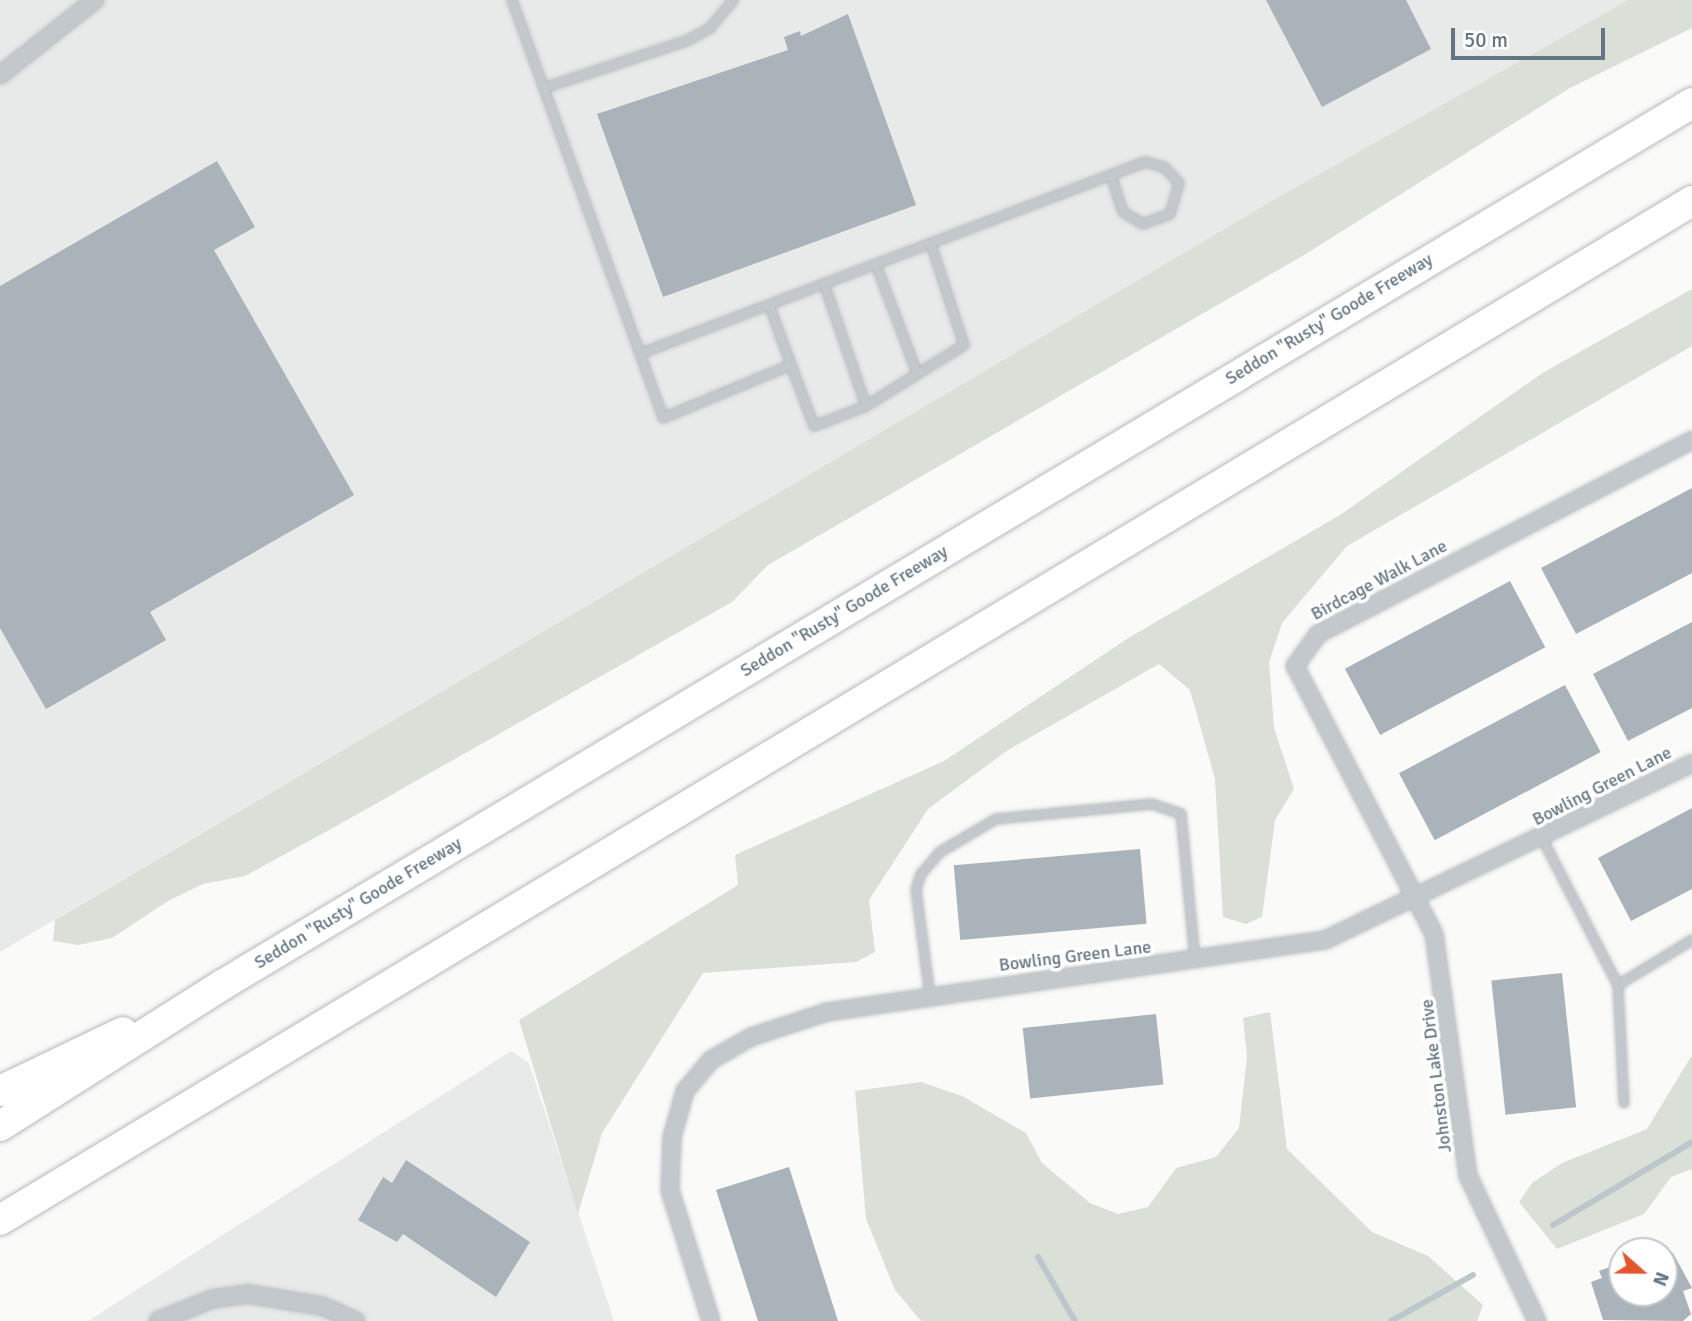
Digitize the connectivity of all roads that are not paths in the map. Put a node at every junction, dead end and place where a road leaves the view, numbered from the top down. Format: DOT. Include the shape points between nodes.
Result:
graph roads {
  1 [pos="95,0"];
  2 [pos="512,0"];
  3 [pos="733,0"];
  4 [pos="0,75"];
  5 [pos="544,88"];
  6 [pos="1692,103"];
  7 [pos="1112,179"];
  8 [pos="1692,201"];
  9 [pos="932,247"];
  10 [pos="877,267"];
  11 [pos="825,286"];
  12 [pos="770,307"];
  13 [pos="642,353"];
  14 [pos="791,365"];
  15 [pos="917,373"];
  16 [pos="866,405"];
  17 [pos="1692,440"];
  18 [pos="1692,763"];
  19 [pos="1542,838"];
  20 [pos="1417,900"];
  21 [pos="1692,940"];
  22 [pos="1195,961"];
  23 [pos="224,984"];
  24 [pos="1618,985"];
  25 [pos="930,996"];
  26 [pos="0,1091"];
  27 [pos="1624,1103"];
  28 [pos="0,1126"];
  29 [pos="0,1220"];
  30 [pos="158,1321"];
  31 [pos="356,1321"];
  32 [pos="711,1321"];
  33 [pos="1537,1321"];
  1 -- 4 [label="street"];
  2 -- 5 [label="lane"];
  3 -- 5 [label="lane" via="709,29 686,41"];
  5 -- 13 [label="lane"];
  6 -- 23 [label="highway, Seddon \"Rusty\" Goode Freeway"];
  7 -- 7 [label="lane" via="1123,212 1143,224 1170,214 1179,183 1164,167 1145,162"];
  7 -- 9 [label="lane"];
  8 -- 29 [label="highway"];
  9 -- 10 [label="lane"];
  9 -- 15 [label="lane" via="964,345"];
  10 -- 11 [label="lane"];
  10 -- 15 [label="lane"];
  11 -- 12 [label="lane"];
  11 -- 16 [label="lane"];
  12 -- 13 [label="lane"];
  12 -- 14 [label="lane"];
  13 -- 14 [label="lane" via="663,418"];
  14 -- 16 [label="lane" via="814,426"];
  15 -- 16 [label="lane"];
  17 -- 20 [label="street, Birdcage Walk Lane" via="1318,634 1300,650 1295,666 1300,685"];
  18 -- 19 [label="street, Bowling Green Lane"];
  19 -- 20 [label="street, Bowling Green Lane"];
  19 -- 24 [label="lane"];
  20 -- 22 [label="street, Bowling Green Lane" via="1325,940"];
  20 -- 33 [label="street, Johnston Lake Drive" via="1434,934 1448,1009 1453,1093 1468,1175"];
  21 -- 24 [label="lane"];
  22 -- 25 [label="street, Bowling Green Lane"];
  22 -- 25 [label="lane" via="1181,814 1152,804 996,819 940,852 921,874 916,890"];
  23 -- 26 [label="highway"];
  23 -- 28 [label="highway, Seddon \"Rusty\" Goode Freeway"];
  24 -- 27 [label="lane"];
  25 -- 32 [label="street, Bowling Green Lane" via="827,1012 751,1037 711,1060 685,1091 672,1137 670,1189"];
  30 -- 31 [label="street" via="212,1300 248,1294 322,1306"];
}
